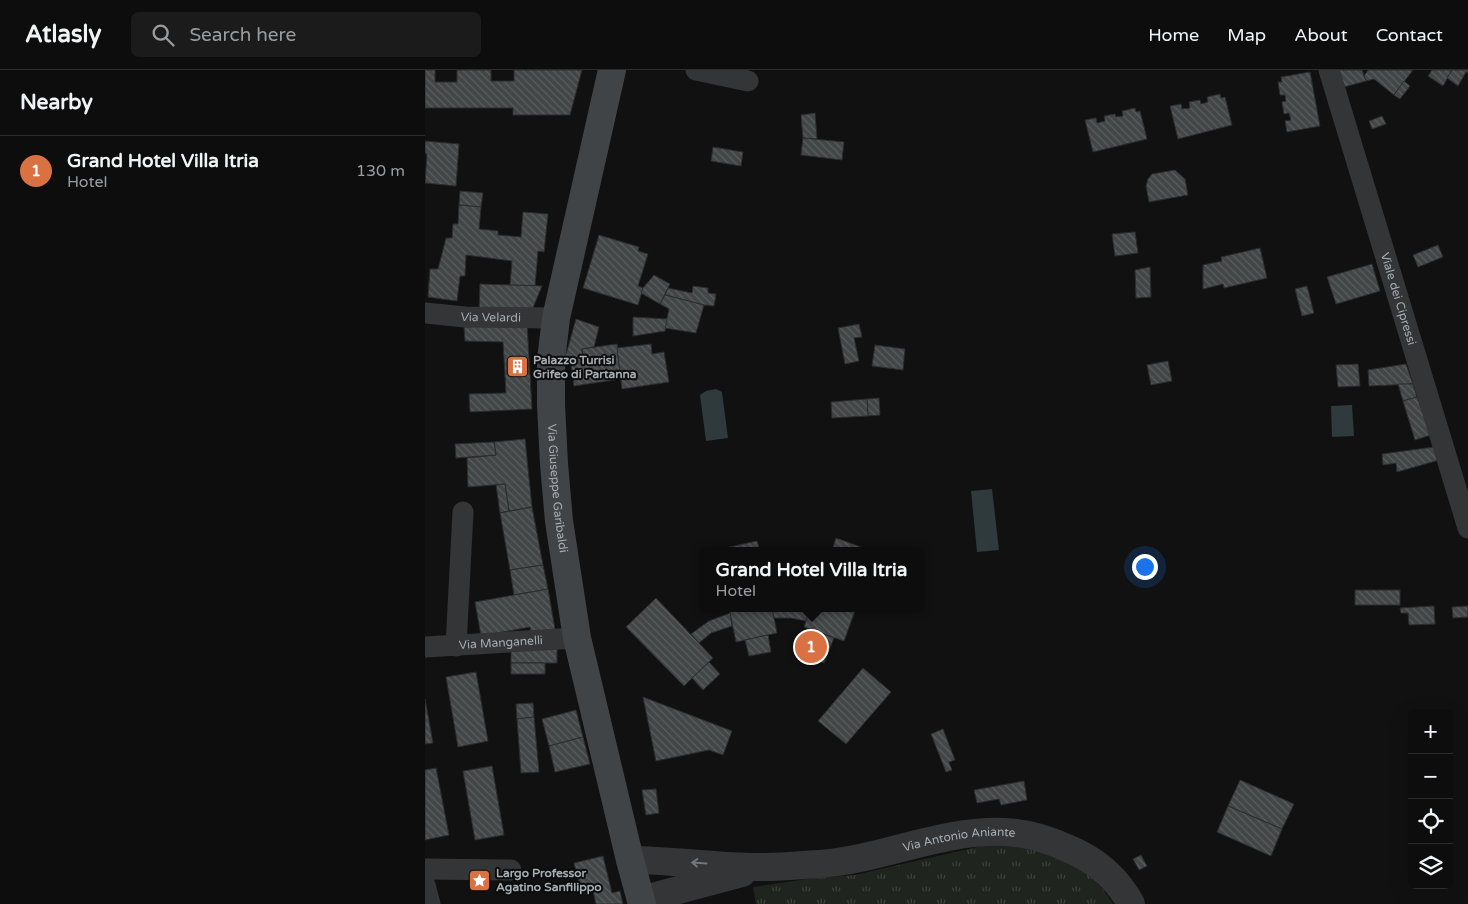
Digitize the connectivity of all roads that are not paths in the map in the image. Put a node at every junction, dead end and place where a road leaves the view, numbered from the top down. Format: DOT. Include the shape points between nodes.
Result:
graph roads {
  1 [pos="612,70"];
  2 [pos="696,70"];
  3 [pos="1329,70"];
  4 [pos="725,73"];
  5 [pos="748,81"];
  6 [pos="425,313"];
  7 [pos="556,318"];
  8 [pos="463,512"];
  9 [pos="1468,528"];
  10 [pos="577,638"];
  11 [pos="425,646"];
  12 [pos="455,646"];
  13 [pos="629,860"];
  14 [pos="765,867"];
  15 [pos="425,869"];
  16 [pos="511,870"];
  17 [pos="425,885"];
  18 [pos="641,902"];
  19 [pos="430,904"];
  20 [pos="1131,904"];
  1 -- 7 [label="main road, Via Giuseppe Garibaldi"];
  2 -- 4 [label="street"];
  3 -- 9 [label="street, Viale dei Cipressi"];
  4 -- 5 [label="street"];
  6 -- 7 [label="street, Via Velardi"];
  7 -- 10 [label="main road, Via Giuseppe Garibaldi" via="551,360 554,464 559,521"];
  8 -- 12 [label="street"];
  10 -- 12 [label="street, Via Manganelli"];
  10 -- 13 [label="main road, Via Giuseppe Garibaldi"];
  11 -- 12 [label="street, Via Manganelli"];
  14 -- 13 [label="street, one-way"];
  13 -- 18 [label="main road, Via Giuseppe Garibaldi"];
  14 -- 18 [label="street"];
  14 -- 20 [label="street, Via Antonio Aniante" via="847,861 962,834 1006,832 1032,835 1079,853 1113,879"];
  15 -- 16 [label="street"];
  17 -- 19 [label="street"];
}
